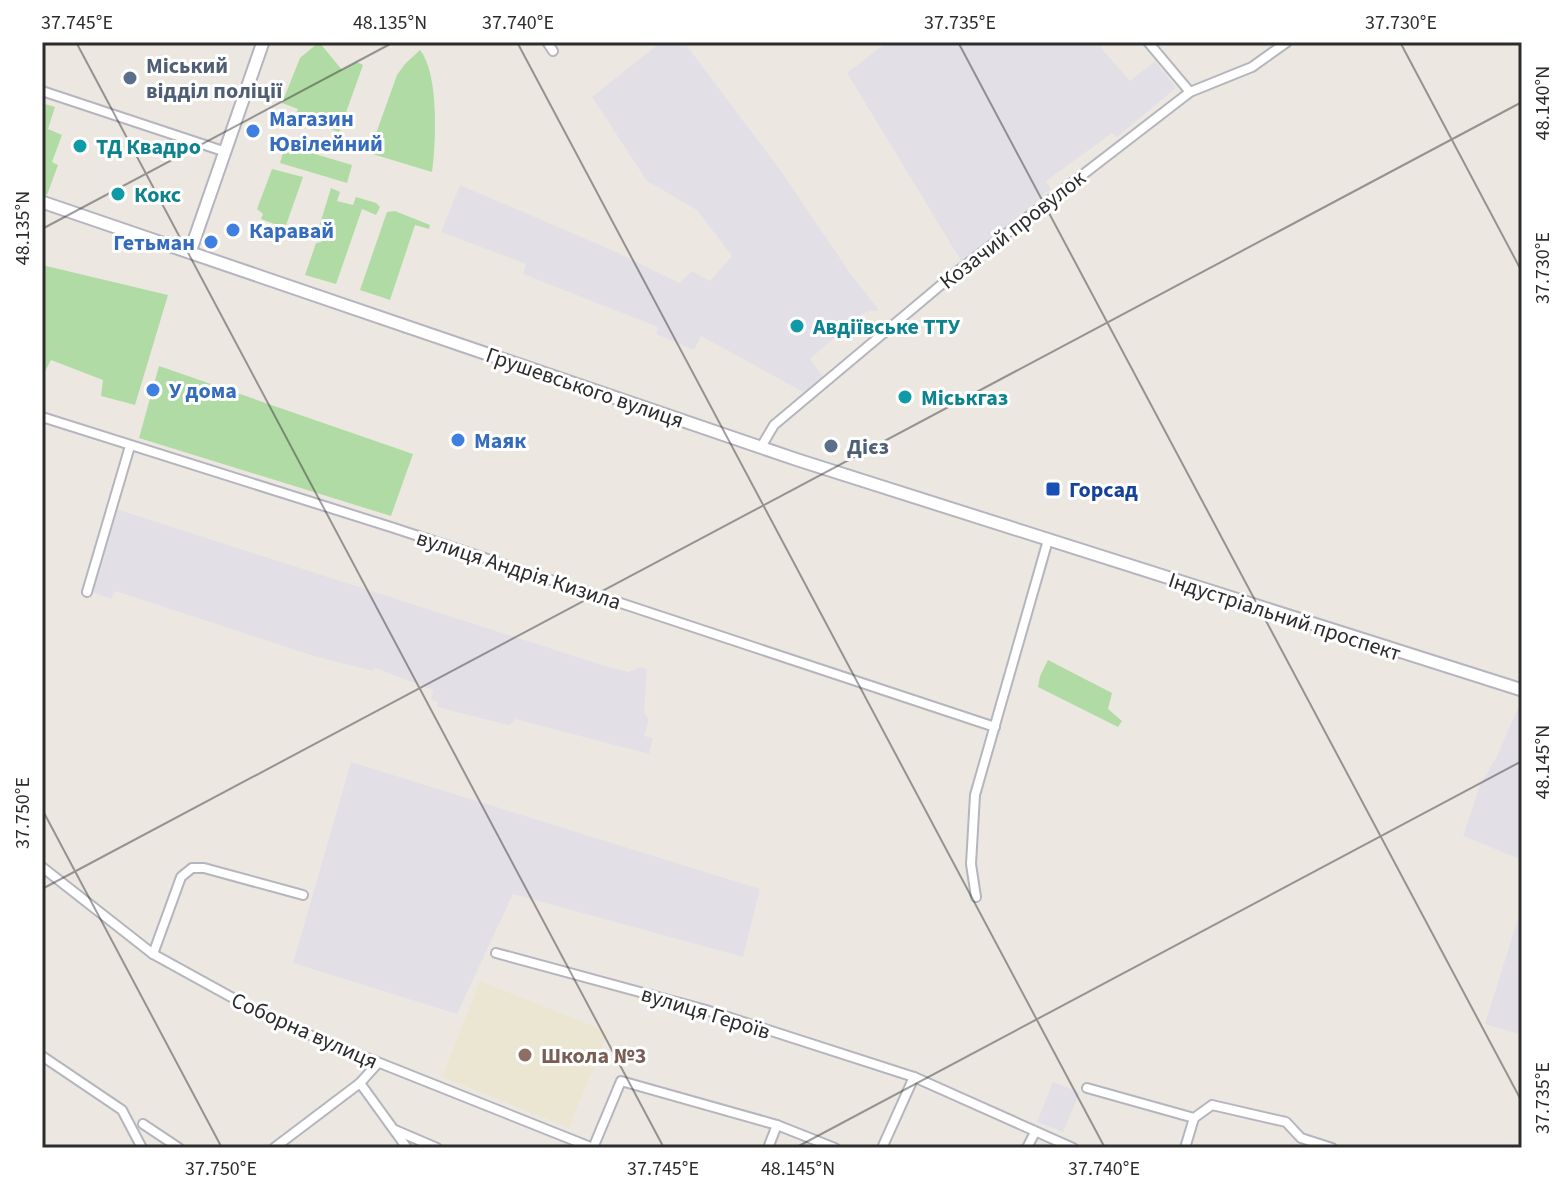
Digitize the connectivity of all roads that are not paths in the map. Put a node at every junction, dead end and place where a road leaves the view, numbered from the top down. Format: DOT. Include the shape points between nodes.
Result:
graph roads {
  1 [pos="263,42"];
  2 [pos="547,42"];
  3 [pos="1148,42"];
  4 [pos="1287,42"];
  5 [pos="553,51"];
  6 [pos="42,91"];
  7 [pos="1190,92"];
  8 [pos="223,151"];
  9 [pos="42,202"];
  10 [pos="190,252"];
  11 [pos="42,417"];
  12 [pos="130,446"];
  13 [pos="761,447"];
  14 [pos="1048,540"];
  15 [pos="87,592"];
  16 [pos="1522,690"];
  17 [pos="995,727"];
  18 [pos="42,867"];
  19 [pos="303,895"];
  20 [pos="976,897"];
  21 [pos="496,953"];
  22 [pos="153,954"];
  23 [pos="42,1056"];
  24 [pos="378,1063"];
  25 [pos="914,1077"];
  26 [pos="360,1083"];
  27 [pos="1087,1088"];
  28 [pos="1194,1118"];
  29 [pos="143,1124"];
  30 [pos="777,1125"];
  31 [pos="394,1130"];
  32 [pos="1035,1132"];
  33 [pos="142,1148"];
  34 [pos="179,1148"];
  35 [pos="274,1148"];
  36 [pos="407,1148"];
  37 [pos="437,1148"];
  38 [pos="593,1148"];
  39 [pos="768,1148"];
  40 [pos="835,1148"];
  41 [pos="882,1148"];
  42 [pos="1027,1148"];
  43 [pos="1073,1148"];
  44 [pos="1185,1148"];
  45 [pos="1332,1148"];
  1 -- 8 [label="street"];
  2 -- 5 [label="street"];
  3 -- 7 [label="street"];
  4 -- 7 [label="street, Козачий провулок" via="1252,67"];
  6 -- 8 [label="street"];
  7 -- 13 [label="street, Козачий провулок" via="954,274 774,425"];
  8 -- 10 [label="street"];
  9 -- 10 [label="street, Грушевського вулиця"];
  10 -- 13 [label="street, Грушевського вулиця"];
  11 -- 12 [label="street, вулиця Андрія Кизила"];
  12 -- 15 [label="street"];
  12 -- 17 [label="street, вулиця Андрія Кизила"];
  13 -- 14 [label="street, Грушевського вулиця"];
  14 -- 16 [label="street, Індустріальний проспект"];
  14 -- 17 [label="street"];
  17 -- 20 [label="street" via="975,795 971,864"];
  18 -- 22 [label="street, Соборна вулиця"];
  19 -- 22 [label="street" via="192,868 181,877"];
  21 -- 25 [label="street, вулиця Героїв" via="706,1010"];
  22 -- 24 [label="street, Соборна вулиця" via="297,1030"];
  23 -- 33 [label="street" via="122,1110"];
  24 -- 26 [label="street"];
  24 -- 38 [label="street, Соборна вулиця"];
  25 -- 32 [label="street, вулиця Героїв"];
  25 -- 41 [label="street"];
  26 -- 31 [label="street"];
  26 -- 35 [label="street"];
  27 -- 28 [label="street"];
  28 -- 44 [label="street"];
  28 -- 45 [label="street" via="1212,1105 1286,1122 1301,1138"];
  29 -- 34 [label="street"];
  30 -- 38 [label="street" via="621,1081"];
  30 -- 39 [label="street"];
  30 -- 40 [label="street"];
  31 -- 36 [label="street"];
  31 -- 37 [label="street"];
  32 -- 42 [label="street"];
  32 -- 43 [label="street, вулиця Героїв"];
}
